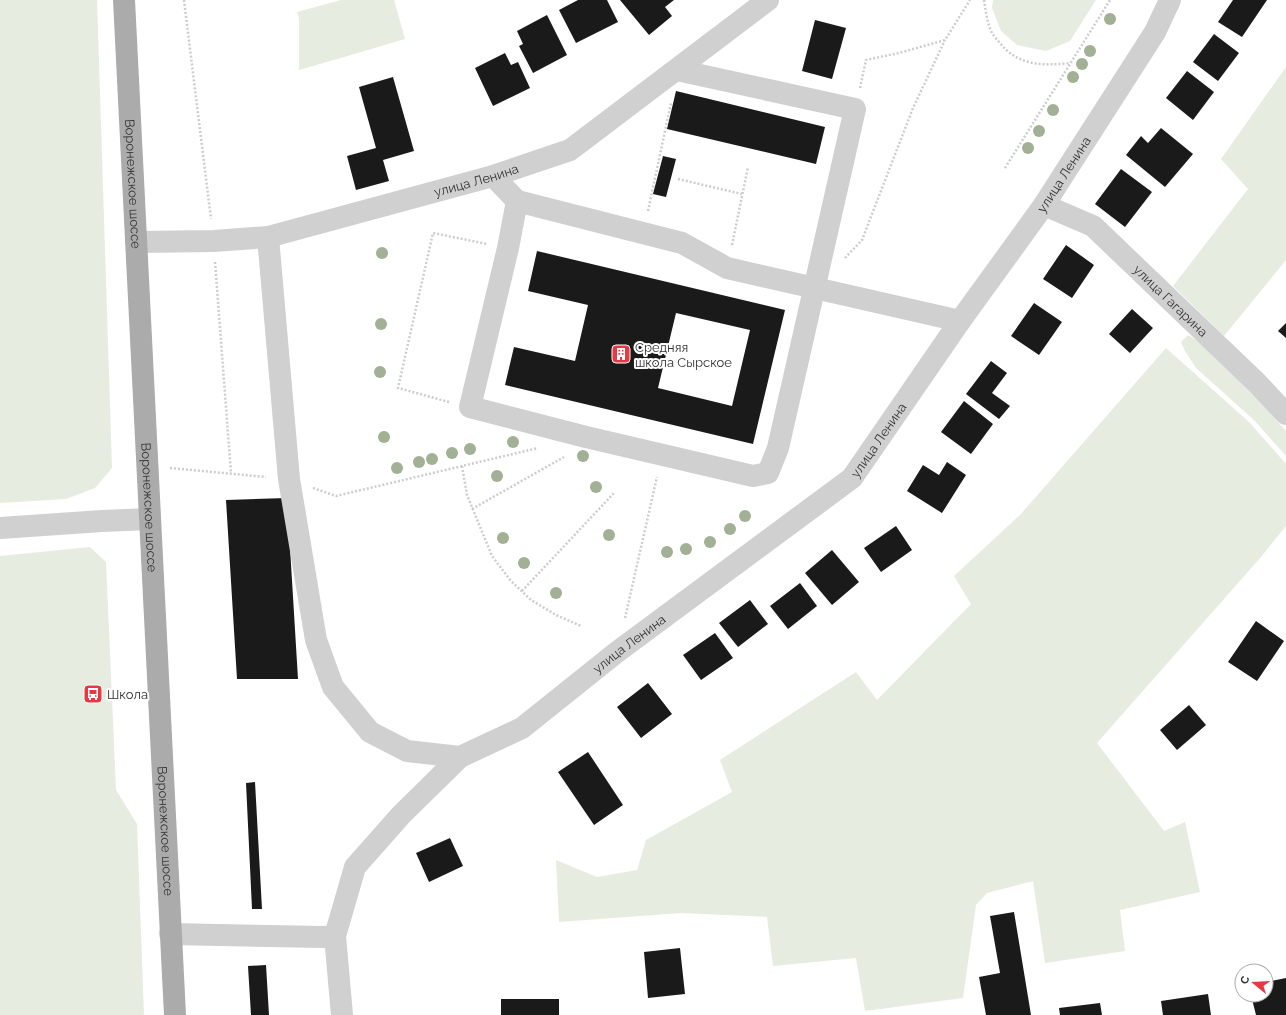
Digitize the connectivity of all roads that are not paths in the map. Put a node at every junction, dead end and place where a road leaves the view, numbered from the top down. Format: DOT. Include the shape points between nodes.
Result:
graph roads {
  1 [pos="124,0"];
  2 [pos="768,0"];
  3 [pos="1170,0"];
  4 [pos="673,73"];
  5 [pos="493,176"];
  6 [pos="517,201"];
  7 [pos="1044,205"];
  8 [pos="268,237"];
  9 [pos="136,242"];
  10 [pos="815,288"];
  11 [pos="960,321"];
  12 [pos="1286,414"];
  13 [pos="150,519"];
  14 [pos="0,528"];
  15 [pos="460,757"];
  16 [pos="170,934"];
  17 [pos="335,936"];
  18 [pos="175,1015"];
  19 [pos="342,1015"];
  1 -- 9 [label="main road, Воронежское шоссе"];
  2 -- 4 [label="street, улица Ленина"];
  3 -- 7 [label="street, улица Ленина" via="1155,32"];
  4 -- 5 [label="street, улица Ленина" via="570,150"];
  4 -- 10 [label="street" via="855,109"];
  5 -- 6 [label="street"];
  5 -- 8 [label="street, улица Ленина"];
  6 -- 10 [label="street" via="682,243 726,268"];
  6 -- 10 [label="street" via="470,407 753,476 768,473 778,448"];
  7 -- 11 [label="street, улица Ленина"];
  7 -- 12 [label="street, улица Гагарина" via="1093,226"];
  8 -- 9 [label="street, улица Ленина"];
  8 -- 15 [label="street" via="289,479 316,640 333,687 370,732 407,751"];
  9 -- 13 [label="main road, Воронежское шоссе"];
  10 -- 11 [label="street"];
  11 -- 15 [label="street, улица Ленина" via="852,478 617,652 522,728"];
  13 -- 14 [label="street"];
  13 -- 16 [label="main road, Воронежское шоссе"];
  15 -- 17 [label="street" via="401,815 355,867"];
  16 -- 17 [label="street"];
  16 -- 18 [label="main road, Воронежское шоссе"];
  17 -- 19 [label="street"];
}
